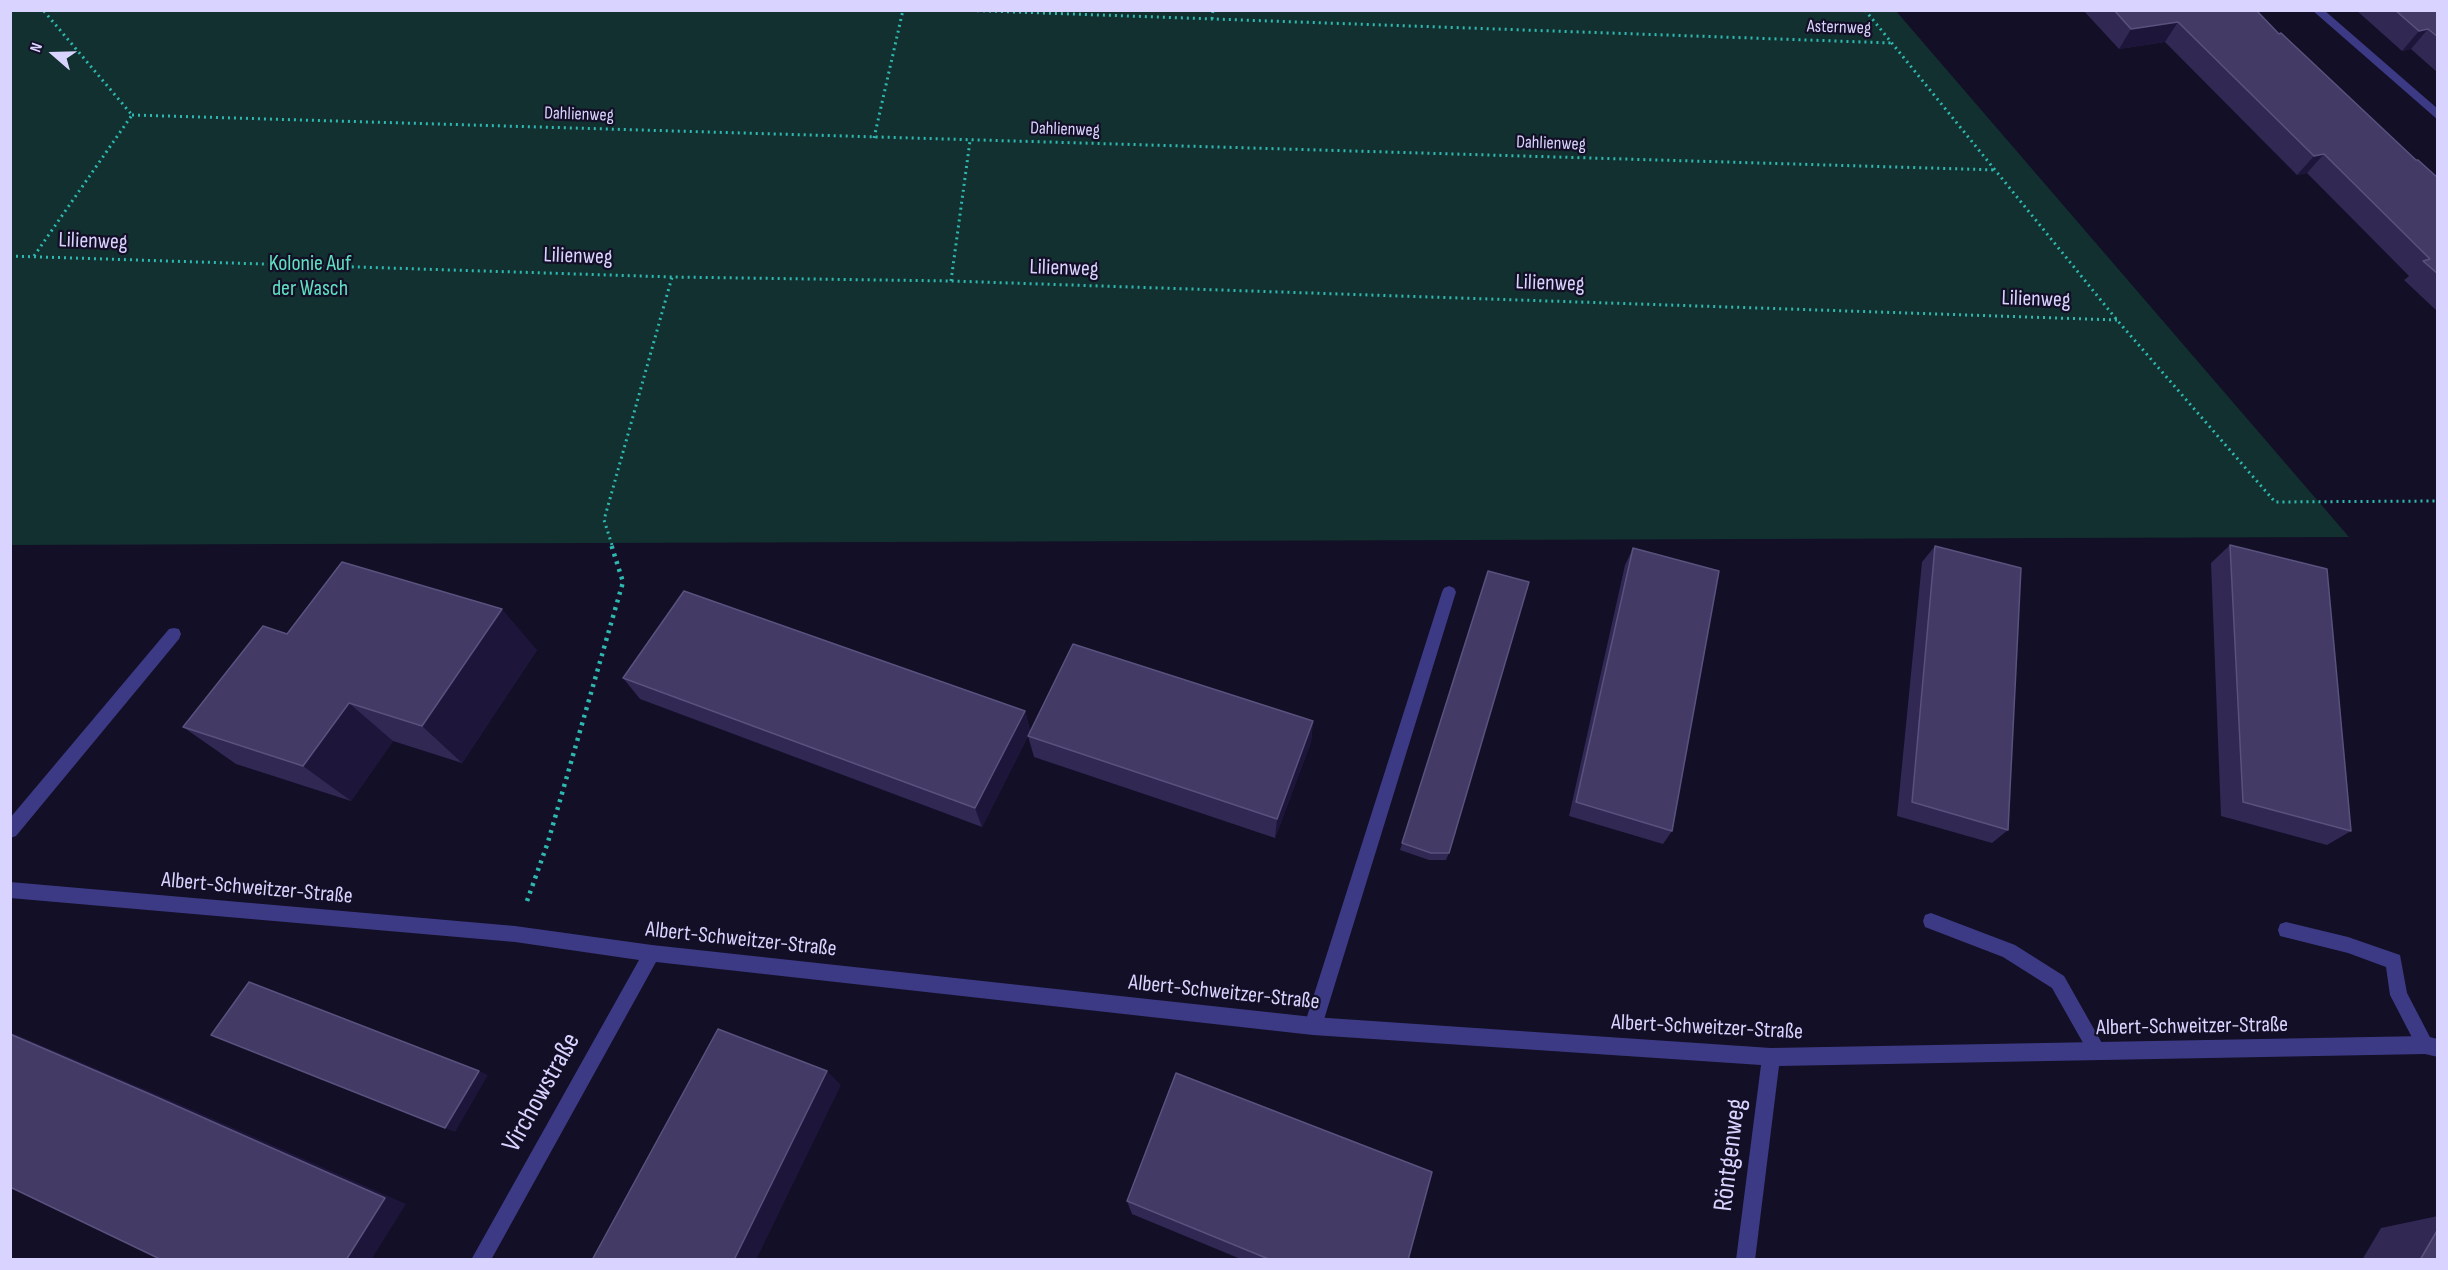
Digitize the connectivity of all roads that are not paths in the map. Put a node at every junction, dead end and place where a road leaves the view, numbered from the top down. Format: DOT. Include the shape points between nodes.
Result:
graph roads {
  1 [pos="2317,10"];
  2 [pos="2438,116"];
  3 [pos="1449,592"];
  4 [pos="174,634"];
  5 [pos="10,831"];
  6 [pos="10,890"];
  7 [pos="1931,921"];
  8 [pos="2286,930"];
  9 [pos="652,953"];
  10 [pos="1313,1026"];
  11 [pos="2431,1047"];
  12 [pos="2097,1051"];
  13 [pos="1771,1057"];
  14 [pos="480,1260"];
  15 [pos="1745,1260"];
  1 -- 2 [label="street"];
  3 -- 10 [label="street"];
  4 -- 5 [label="street"];
  6 -- 9 [label="street, Albert-Schweitzer-Straße" via="515,934"];
  7 -- 12 [label="street" via="2009,951 2058,982"];
  8 -- 11 [label="street" via="2394,961 2399,995"];
  9 -- 10 [label="street, Albert-Schweitzer-Straße"];
  9 -- 14 [label="street, Virchowstraße"];
  10 -- 13 [label="street, Albert-Schweitzer-Straße"];
  11 -- 12 [label="street, Albert-Schweitzer-Straße"];
  12 -- 13 [label="street, Albert-Schweitzer-Straße"];
  13 -- 15 [label="street, Röntgenweg"];
}
